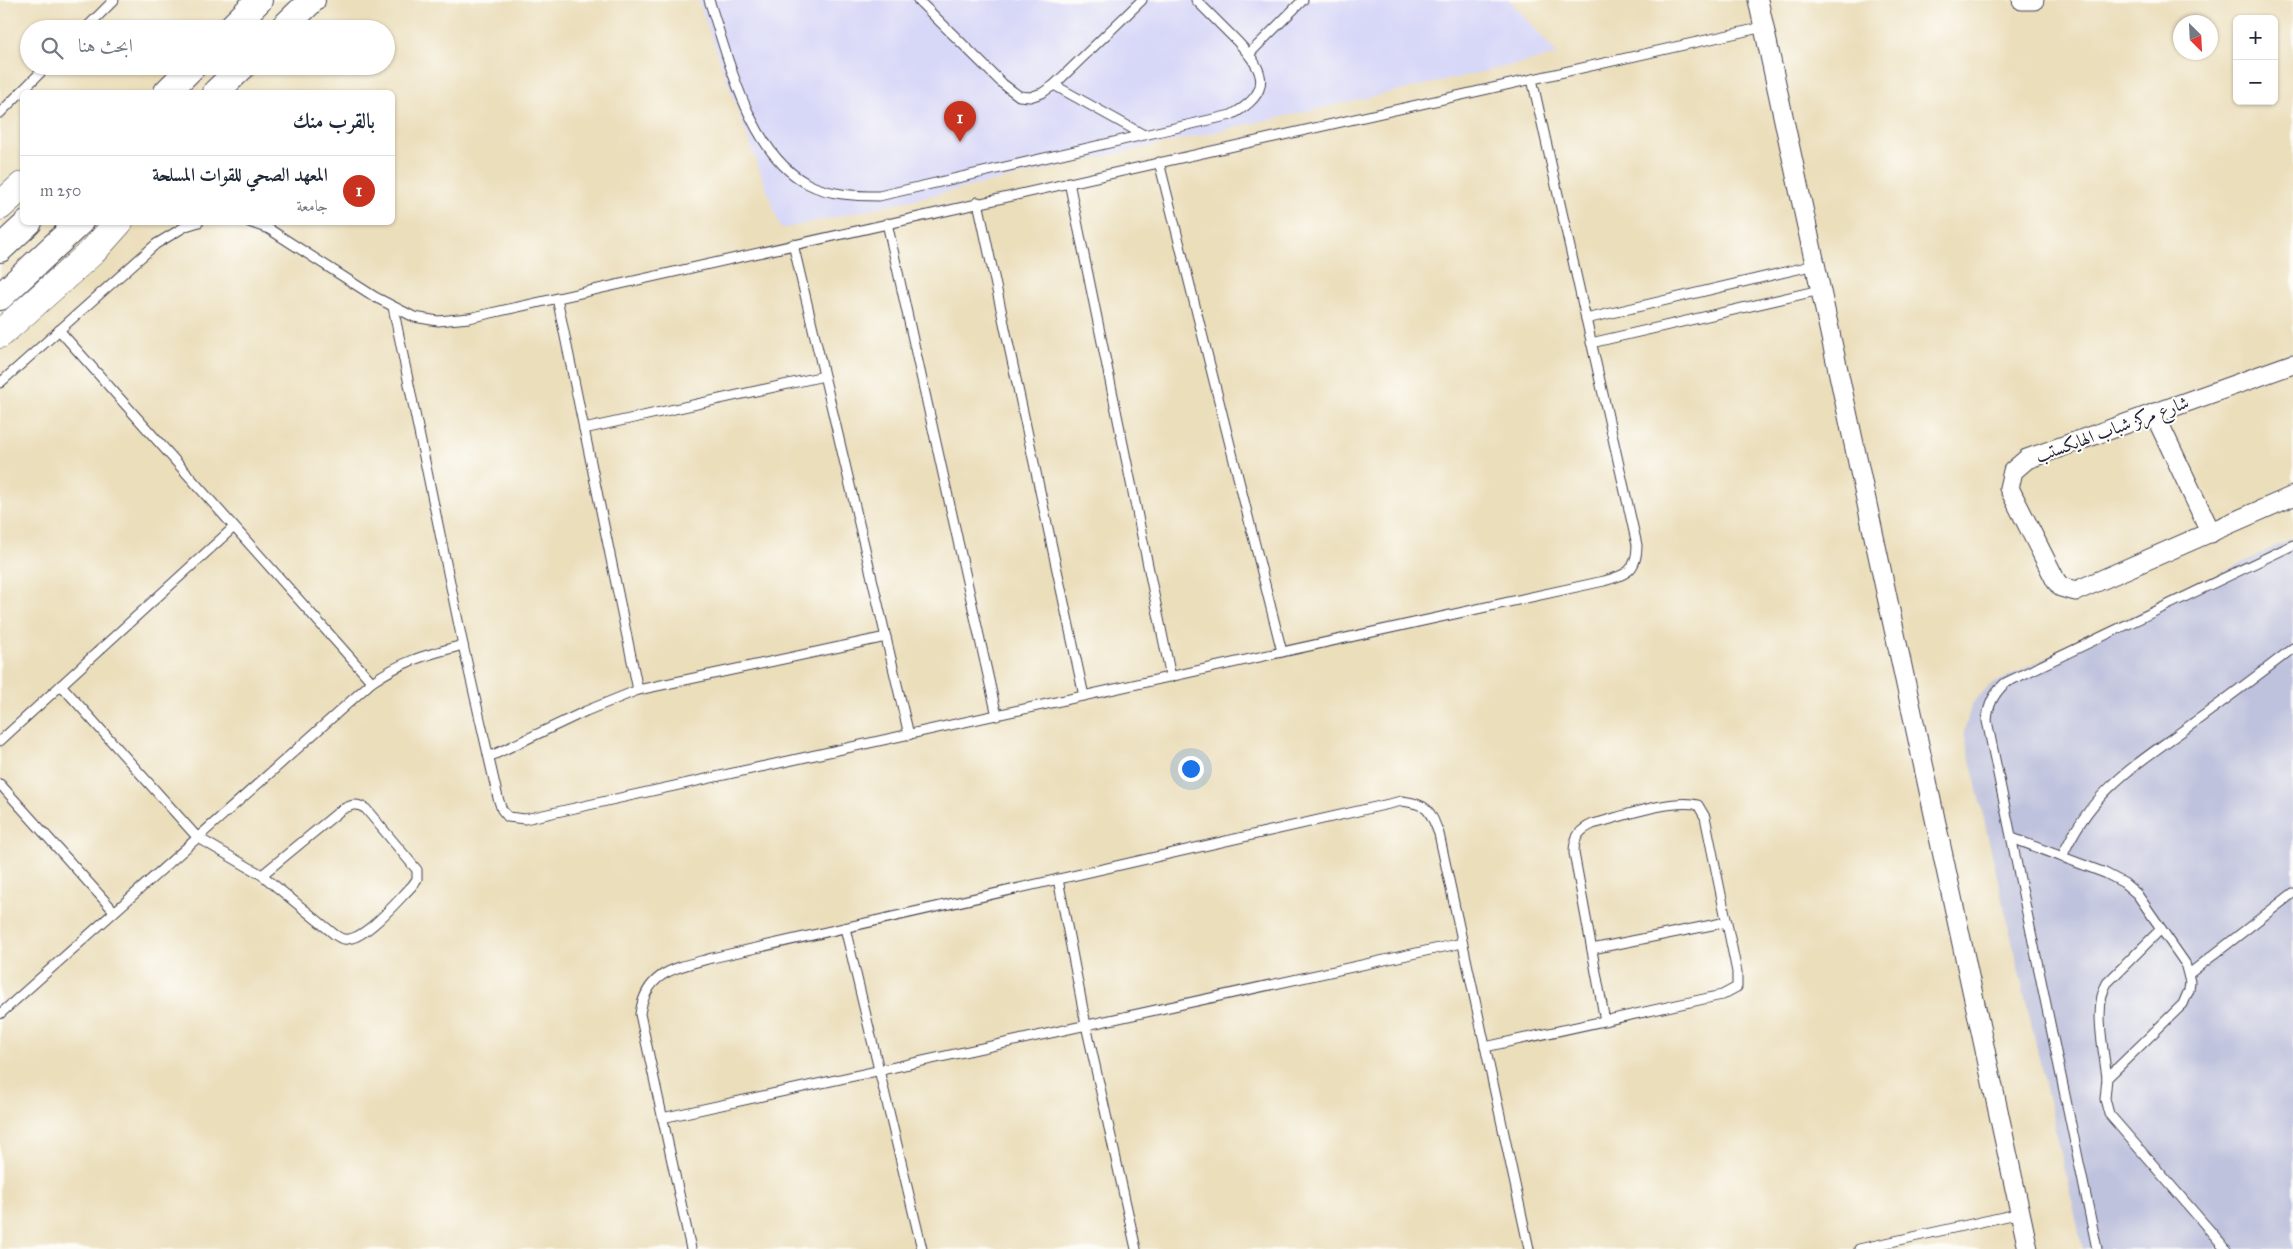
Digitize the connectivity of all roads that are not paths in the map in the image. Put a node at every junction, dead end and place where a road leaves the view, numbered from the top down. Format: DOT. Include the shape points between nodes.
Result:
graph roads {
  1 [pos="114,0"];
  2 [pos="259,0"];
  3 [pos="312,0"];
  4 [pos="709,0"];
  5 [pos="918,0"];
  6 [pos="1142,0"];
  7 [pos="1196,0"];
  8 [pos="1303,0"];
  9 [pos="1758,0"];
  10 [pos="2022,0"];
  11 [pos="2034,0"];
  12 [pos="94,20"];
  13 [pos="239,20"];
  14 [pos="291,20"];
  15 [pos="1764,27"];
  16 [pos="1249,54"];
  17 [pos="38,75"];
  18 [pos="184,75"];
  19 [pos="234,75"];
  20 [pos="1532,79"];
  21 [pos="1054,84"];
  22 [pos="23,90"];
  23 [pos="169,90"];
  24 [pos="218,90"];
  25 [pos="20,93"];
  26 [pos="0,113"];
  27 [pos="1144,135"];
  28 [pos="1159,162"];
  29 [pos="1069,182"];
  30 [pos="20,188"];
  31 [pos="978,202"];
  32 [pos="0,206"];
  33 [pos="887,223"];
  34 [pos="26,225"];
  35 [pos="116,225"];
  36 [pos="190,225"];
  37 [pos="258,225"];
  38 [pos="74,228"];
  39 [pos="792,244"];
  40 [pos="0,250"];
  41 [pos="1815,265"];
  42 [pos="1820,290"];
  43 [pos="0,296"];
  44 [pos="557,298"];
  45 [pos="393,307"];
  46 [pos="1586,319"];
  47 [pos="59,330"];
  48 [pos="0,334"];
  49 [pos="1591,343"];
  50 [pos="2292,366"];
  51 [pos="824,376"];
  52 [pos="0,383"];
  53 [pos="2154,413"];
  54 [pos="584,429"];
  55 [pos="2293,496"];
  56 [pos="234,527"];
  57 [pos="2211,533"];
  58 [pos="2293,546"];
  59 [pos="886,637"];
  60 [pos="463,645"];
  61 [pos="2293,648"];
  62 [pos="1282,652"];
  63 [pos="1172,677"];
  64 [pos="372,682"];
  65 [pos="61,684"];
  66 [pos="638,690"];
  67 [pos="1084,696"];
  68 [pos="997,716"];
  69 [pos="909,735"];
  70 [pos="0,741"];
  71 [pos="489,757"];
  72 [pos="0,784"];
  73 [pos="198,837"];
  74 [pos="2012,838"];
  75 [pos="2062,857"];
  76 [pos="262,875"];
  77 [pos="1058,879"];
  78 [pos="2293,893"];
  79 [pos="114,911"];
  80 [pos="1727,922"];
  81 [pos="845,928"];
  82 [pos="2161,929"];
  83 [pos="1462,943"];
  84 [pos="1592,949"];
  85 [pos="2189,974"];
  86 [pos="0,1014"];
  87 [pos="1605,1021"];
  88 [pos="1086,1025"];
  89 [pos="1485,1047"];
  90 [pos="880,1070"];
  91 [pos="2107,1078"];
  92 [pos="662,1118"];
  93 [pos="2021,1213"];
  94 [pos="1902,1239"];
  95 [pos="691,1249"];
  96 [pos="922,1249"];
  97 [pos="1136,1249"];
  98 [pos="1529,1249"];
  99 [pos="1859,1249"];
  100 [pos="1904,1249"];
  101 [pos="2028,1249"];
  102 [pos="2097,1249"];
  103 [pos="2226,1249"];
  1 -- 12 [label="lane"];
  2 -- 13 [label="main road"];
  3 -- 14 [label="main road"];
  4 -- 27 [label="lane" via="756,129 789,172 810,185 848,195 879,196"];
  5 -- 21 [label="lane" via="1019,96 1042,93"];
  6 -- 21 [label="lane"];
  7 -- 16 [label="lane"];
  8 -- 16 [label="lane"];
  9 -- 15 [label="street"];
  10 -- 11 [label="street"];
  15 -- 20 [label="lane"];
  15 -- 41 [label="street"];
  16 -- 27 [label="lane" via="1259,68 1261,81 1257,95 1246,106 1231,115"];
  17 -- 22 [label="lane"];
  18 -- 23 [label="main road"];
  19 -- 24 [label="main road"];
  20 -- 28 [label="lane"];
  20 -- 46 [label="lane"];
  21 -- 27 [label="lane"];
  25 -- 26 [label="lane"];
  28 -- 29 [label="lane"];
  28 -- 62 [label="lane"];
  29 -- 31 [label="lane"];
  29 -- 63 [label="lane"];
  30 -- 32 [label="highway"];
  31 -- 33 [label="lane"];
  31 -- 67 [label="lane"];
  33 -- 39 [label="lane"];
  33 -- 68 [label="lane"];
  34 -- 40 [label="main road"];
  35 -- 48 [label="highway" via="93,251"];
  36 -- 47 [label="lane" via="156,244"];
  37 -- 45 [label="lane"];
  38 -- 43 [label="main road"];
  39 -- 44 [label="lane"];
  39 -- 51 [label="lane"];
  41 -- 42 [label="street"];
  41 -- 46 [label="lane"];
  42 -- 49 [label="lane"];
  42 -- 93 [label="street"];
  44 -- 45 [label="lane" via="469,318 438,321 414,317"];
  44 -- 54 [label="lane"];
  45 -- 60 [label="lane"];
  46 -- 49 [label="lane"];
  47 -- 52 [label="lane"];
  47 -- 56 [label="lane"];
  49 -- 62 [label="lane" via="1637,545 1637,558 1632,569 1620,577 1604,581"];
  50 -- 53 [label="street, شارع مركز شباب الهايكستب"];
  51 -- 54 [label="lane"];
  51 -- 59 [label="lane"];
  53 -- 57 [label="street"];
  53 -- 57 [label="street, شارع مركز شباب الهايكستب" via="2027,459 2013,471 2009,488 2056,581 2068,590 2083,590"];
  54 -- 66 [label="lane"];
  55 -- 57 [label="street, شارع مركز شباب الهايكستب"];
  56 -- 64 [label="lane"];
  56 -- 65 [label="lane"];
  58 -- 74 [label="lane" via="2005,684 1997,691 1987,721"];
  59 -- 66 [label="lane"];
  59 -- 69 [label="lane"];
  60 -- 64 [label="lane" via="397,665"];
  60 -- 71 [label="lane"];
  61 -- 75 [label="lane" via="2117,778 2088,810"];
  62 -- 63 [label="lane"];
  63 -- 67 [label="lane"];
  64 -- 73 [label="lane"];
  65 -- 70 [label="lane"];
  65 -- 73 [label="lane"];
  66 -- 71 [label="lane"];
  67 -- 68 [label="lane"];
  68 -- 69 [label="lane"];
  69 -- 71 [label="lane" via="525,820 508,817 502,810"];
  72 -- 79 [label="lane"];
  73 -- 76 [label="lane"];
  73 -- 79 [label="lane"];
  74 -- 75 [label="lane"];
  74 -- 102 [label="lane"];
  75 -- 82 [label="lane" via="2124,883 2137,894"];
  76 -- 76 [label="lane" via="344,939 357,937 369,929 412,886 417,879 417,870 366,809 359,804 351,804"];
  77 -- 81 [label="lane"];
  77 -- 83 [label="lane" via="1402,801 1420,803 1432,816 1439,834"];
  77 -- 88 [label="lane"];
  78 -- 85 [label="lane"];
  79 -- 86 [label="lane"];
  80 -- 84 [label="lane"];
  80 -- 84 [label="lane" via="1703,811 1689,802 1678,803 1593,824 1583,828 1577,836 1574,853"];
  80 -- 87 [label="lane" via="1737,987"];
  81 -- 90 [label="lane"];
  81 -- 92 [label="lane" via="712,958 677,968 654,980 642,997 640,1014"];
  82 -- 85 [label="lane"];
  82 -- 91 [label="lane" via="2103,989 2100,1010"];
  83 -- 88 [label="lane"];
  83 -- 89 [label="lane"];
  84 -- 87 [label="lane"];
  85 -- 91 [label="lane" via="2189,990 2183,1004"];
  87 -- 89 [label="lane"];
  88 -- 90 [label="lane"];
  88 -- 97 [label="lane"];
  89 -- 98 [label="lane"];
  90 -- 92 [label="lane"];
  90 -- 96 [label="lane"];
  91 -- 103 [label="lane" via="2104,1092 2109,1114"];
  92 -- 95 [label="lane"];
  93 -- 94 [label="lane"];
  93 -- 101 [label="street"];
  94 -- 99 [label="lane"];
  94 -- 100 [label="lane"];
}
